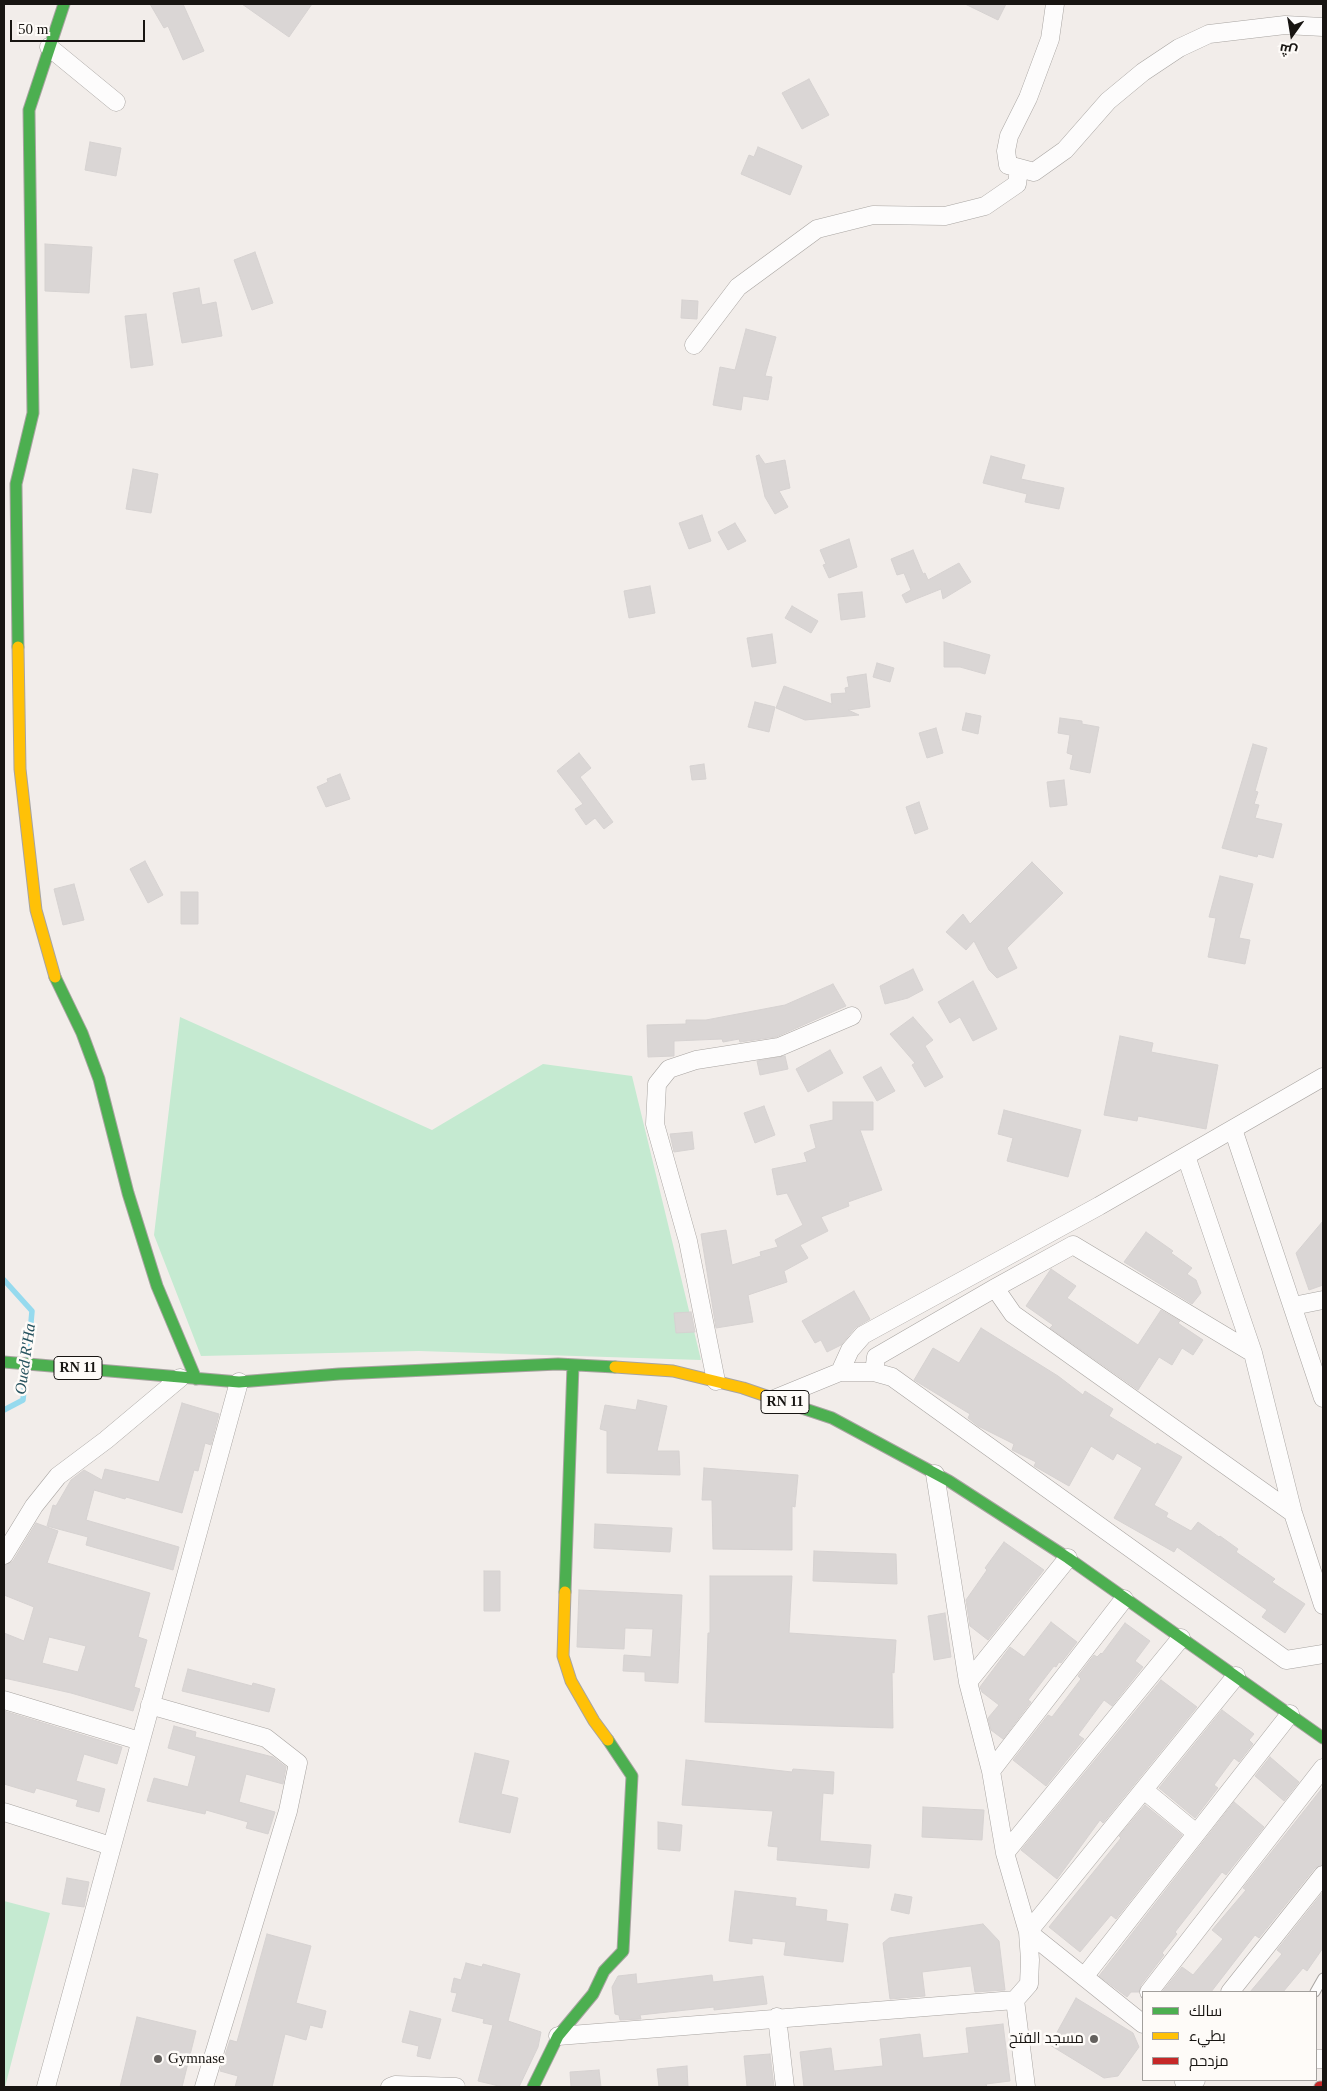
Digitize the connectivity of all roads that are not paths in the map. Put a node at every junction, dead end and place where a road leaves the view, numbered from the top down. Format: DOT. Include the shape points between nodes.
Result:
graph roads {
  1 [pos="64,4"];
  2 [pos="1055,4"];
  3 [pos="1323,28"];
  4 [pos="49,47"];
  5 [pos="116,102"];
  6 [pos="1019,169"];
  7 [pos="694,345"];
  8 [pos="852,1016"];
  9 [pos="1323,1077"];
  10 [pos="1233,1129"];
  11 [pos="1186,1156"];
  12 [pos="995,1288"];
  13 [pos="1323,1300"];
  14 [pos="1293,1306"];
  15 [pos="850,1350"];
  16 [pos="1253,1353"];
  17 [pos="4,1362"];
  18 [pos="573,1365"];
  19 [pos="840,1372"];
  20 [pos="874,1372"];
  21 [pos="188,1378"];
  22 [pos="716,1381"];
  23 [pos="239,1382"];
  24 [pos="1323,1398"];
  25 [pos="774,1399"];
  26 [pos="935,1474"];
  27 [pos="1293,1513"];
  28 [pos="4,1555"];
  29 [pos="1068,1558"];
  30 [pos="1124,1599"];
  31 [pos="1323,1605"];
  32 [pos="1181,1638"];
  33 [pos="1323,1654"];
  34 [pos="1236,1676"];
  35 [pos="968,1682"];
  36 [pos="4,1700"];
  37 [pos="150,1705"];
  38 [pos="1290,1714"];
  39 [pos="1323,1738"];
  40 [pos="140,1741"];
  41 [pos="1323,1768"];
  42 [pos="991,1771"];
  43 [pos="1144,1790"];
  44 [pos="4,1812"];
  45 [pos="1196,1833"];
  46 [pos="111,1846"];
  47 [pos="1005,1852"];
  48 [pos="1323,1875"];
  49 [pos="1028,1932"];
  50 [pos="1084,1977"];
  51 [pos="1323,1978"];
  52 [pos="1150,1991"];
  53 [pos="1231,1991"];
  54 [pos="1316,1991"];
  55 [pos="1015,2000"];
  56 [pos="1142,2002"];
  57 [pos="777,2017"];
  58 [pos="1137,2019"];
  59 [pos="558,2036"];
  60 [pos="46,2087"];
  61 [pos="204,2087"];
  62 [pos="390,2087"];
  63 [pos="456,2087"];
  64 [pos="534,2087"];
  65 [pos="785,2087"];
  66 [pos="1024,2087"];
  67 [pos="1032,2087"];
  1 -- 4 [label="street"];
  2 -- 6 [label="street" via="1050,39 1028,98 1009,136 1008,165"];
  3 -- 6 [label="street" via="1285,25 1209,34 1179,48 1143,72 1108,101 1064,150 1034,172"];
  4 -- 5 [label="street"];
  4 -- 21 [label="street" via="29,110 34,413 16,484 20,768 36,910 57,984 82,1033 99,1079 128,1193"];
  6 -- 7 [label="street" via="1017,184 985,206 944,216 872,215 817,229 738,288"];
  8 -- 22 [label="street" via="779,1047 696,1060 669,1069 657,1084 655,1124 688,1241"];
  9 -- 10 [label="street"];
  10 -- 11 [label="street"];
  10 -- 14 [label="street"];
  11 -- 15 [label="street" via="863,1335"];
  11 -- 16 [label="street"];
  12 -- 16 [label="street" via="1073,1245"];
  12 -- 20 [label="street" via="876,1357"];
  12 -- 27 [label="street" via="1013,1314"];
  13 -- 14 [label="street"];
  14 -- 24 [label="street"];
  15 -- 19 [label="street"];
  15 -- 20 [label="street"];
  16 -- 27 [label="street"];
  17 -- 21 [label="street, RN 11"];
  18 -- 22 [label="street, RN 11" via="673,1371"];
  18 -- 23 [label="street, RN 11" via="339,1374"];
  18 -- 59 [label="street" via="563,1656 571,1681 594,1721 632,1776 632,1794 623,1951 604,1971 593,1994"];
  19 -- 20 [label="street"];
  19 -- 25 [label="street"];
  20 -- 33 [label="street" via="892,1378 1286,1660"];
  21 -- 23 [label="street, RN 11"];
  21 -- 28 [label="street" via="58,1476 44,1491"];
  22 -- 25 [label="street, RN 11"];
  23 -- 37 [label="street"];
  25 -- 26 [label="street, RN 11" via="832,1418"];
  26 -- 29 [label="street, RN 11"];
  26 -- 35 [label="street"];
  27 -- 31 [label="street"];
  29 -- 30 [label="street, RN 11"];
  29 -- 35 [label="street"];
  30 -- 32 [label="street, RN 11"];
  30 -- 42 [label="street"];
  32 -- 34 [label="street, RN 11"];
  32 -- 47 [label="street"];
  34 -- 38 [label="street, RN 11"];
  34 -- 43 [label="street"];
  35 -- 42 [label="street"];
  36 -- 40 [label="street"];
  37 -- 40 [label="street"];
  37 -- 61 [label="street" via="266,1738 298,1763 288,1811"];
  38 -- 39 [label="street, RN 11"];
  38 -- 45 [label="street"];
  40 -- 46 [label="street"];
  41 -- 52 [label="street"];
  42 -- 47 [label="street"];
  43 -- 45 [label="street"];
  43 -- 49 [label="street"];
  44 -- 46 [label="street"];
  45 -- 50 [label="street"];
  46 -- 60 [label="street"];
  47 -- 49 [label="street"];
  48 -- 53 [label="street"];
  49 -- 50 [label="street"];
  49 -- 55 [label="street" via="1029,1984"];
  50 -- 58 [label="street"];
  51 -- 54 [label="lane"];
  55 -- 57 [label="street"];
  55 -- 66 [label="street"];
  56 -- 58 [label="street"];
  57 -- 59 [label="street"];
  57 -- 65 [label="street"];
  59 -- 64 [label="street"];
  62 -- 63 [label="street"];
  66 -- 67 [label="street"];
}
